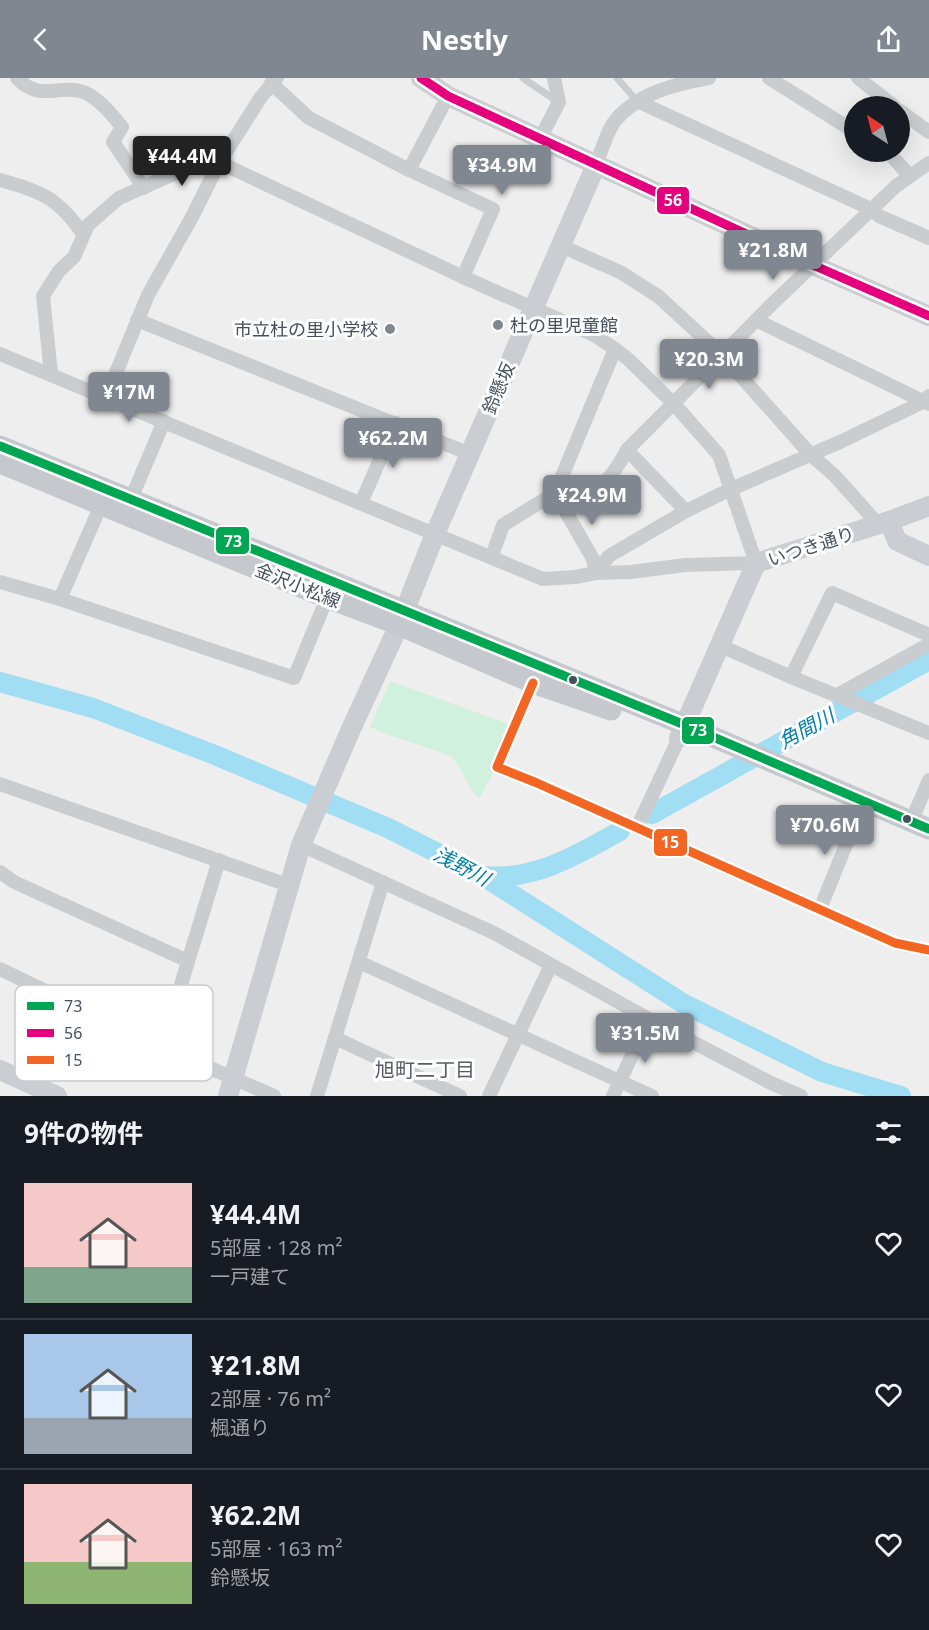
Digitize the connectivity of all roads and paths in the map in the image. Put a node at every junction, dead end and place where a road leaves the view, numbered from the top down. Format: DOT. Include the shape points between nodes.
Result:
graph roads {
  1 [pos="17,78"];
  2 [pos="421,78"];
  3 [pos="523,78"];
  4 [pos="554,78"];
  5 [pos="617,78"];
  6 [pos="709,78"];
  7 [pos="769,78"];
  8 [pos="858,78"];
  9 [pos="274,81"];
  10 [pos="672,81"];
  11 [pos="448,96"];
  12 [pos="881,96"];
  13 [pos="637,101"];
  14 [pos="559,102"];
  15 [pos="910,118"];
  16 [pos="844,125"];
  17 [pos="929,132"];
  18 [pos="540,139"];
  19 [pos="219,162"];
  20 [pos="897,162"];
  21 [pos="929,163"];
  22 [pos="596,165"];
  23 [pos="409,170"];
  24 [pos="910,176"];
  25 [pos="0,180"];
  26 [pos="144,188"];
  27 [pos="873,210"];
  28 [pos="83,234"];
  29 [pos="929,238"];
  30 [pos="560,245"];
  31 [pos="813,266"];
  32 [pos="463,277"];
  33 [pos="533,306"];
  34 [pos="929,316"];
  35 [pos="137,320"];
  36 [pos="756,320"];
  37 [pos="615,349"];
  38 [pos="0,354"];
  39 [pos="721,354"];
  40 [pos="51,374"];
  41 [pos="106,397"];
  42 [pos="927,401"];
  43 [pos="674,404"];
  44 [pos="164,421"];
  45 [pos="396,423"];
  46 [pos="0,446"];
  47 [pos="627,450"];
  48 [pos="470,454"];
  49 [pos="811,455"];
  50 [pos="0,463"];
  51 [pos="731,489"];
  52 [pos="555,493"];
  53 [pos="131,499"];
  54 [pos="361,503"];
  55 [pos="101,505"];
  56 [pos="929,506"];
  57 [pos="686,511"];
  58 [pos="883,522"];
  59 [pos="435,534"];
  60 [pos="492,556"];
  61 [pos="929,556"];
  62 [pos="756,563"];
  63 [pos="596,573"];
  64 [pos="0,582"];
  65 [pos="327,598"];
  66 [pos="60,599"];
  67 [pos="402,619"];
  68 [pos="929,634"];
  69 [pos="929,644"];
  70 [pos="720,646"];
  71 [pos="791,677"];
  72 [pos="533,683"];
  73 [pos="841,697"];
  74 [pos="682,731"];
  75 [pos="929,733"];
  76 [pos="762,766"];
  77 [pos="929,780"];
  78 [pos="0,785"];
  79 [pos="858,815"];
  80 [pos="920,825"];
  81 [pos="637,828"];
  82 [pos="303,840"];
  83 [pos="929,845"];
  84 [pos="219,860"];
  85 [pos="2,877"];
  86 [pos="383,882"];
  87 [pos="288,885"];
  88 [pos="820,909"];
  89 [pos="929,950"];
  90 [pos="188,961"];
  91 [pos="359,962"];
  92 [pos="551,964"];
  93 [pos="0,969"];
  94 [pos="34,985"];
  95 [pos="181,985"];
  96 [pos="649,1019"];
  97 [pos="518,1035"];
  98 [pos="335,1038"];
  99 [pos="0,1070"];
  100 [pos="15,1077"];
  101 [pos="213,1077"];
  102 [pos="23,1081"];
  103 [pos="620,1081"];
  104 [pos="231,1087"];
  105 [pos="794,1095"];
  106 [pos="57,1096"];
  107 [pos="274,1096"];
  108 [pos="317,1096"];
  109 [pos="460,1096"];
  110 [pos="489,1096"];
  111 [pos="613,1096"];
  112 [pos="652,1096"];
  1 -- 26 [label="street" via="34,92 72,90 87,94 105,107 122,127 113,142"];
  2 -- 11 [label="street"];
  3 -- 14 [label="lane"];
  4 -- 14 [label="street"];
  5 -- 13 [label="lane"];
  6 -- 10 [label="street"];
  7 -- 16 [label="street"];
  8 -- 12 [label="street"];
  9 -- 19 [label="street"];
  9 -- 23 [label="street" via="309,118"];
  10 -- 13 [label="street"];
  11 -- 18 [label="street"];
  11 -- 23 [label="street"];
  13 -- 22 [label="street" via="613,124"];
  13 -- 27 [label="street"];
  14 -- 18 [label="street"];
  15 -- 17 [label="street"];
  18 -- 22 [label="street"];
  19 -- 26 [label="street" via="210,158"];
  19 -- 32 [label="street"];
  19 -- 35 [label="street"];
  20 -- 24 [label="street"];
  21 -- 24 [label="street"];
  22 -- 30 [label="street, 鈴懸坂"];
  22 -- 31 [label="street"];
  23 -- 32 [label="street" via="493,209"];
  24 -- 27 [label="street"];
  25 -- 28 [label="street" via="51,198"];
  26 -- 28 [label="street" via="119,198"];
  27 -- 29 [label="street"];
  27 -- 31 [label="street"];
  28 -- 40 [label="street" via="74,257 59,271 43,296"];
  30 -- 33 [label="street, 鈴懸坂"];
  30 -- 39 [label="street" via="647,287"];
  31 -- 34 [label="street"];
  31 -- 36 [label="street"];
  32 -- 33 [label="street"];
  33 -- 37 [label="street"];
  33 -- 48 [label="street, 鈴懸坂"];
  35 -- 41 [label="street"];
  35 -- 45 [label="street"];
  36 -- 39 [label="street"];
  36 -- 42 [label="street"];
  37 -- 43 [label="street"];
  37 -- 52 [label="street"];
  38 -- 40 [label="street"];
  39 -- 43 [label="street"];
  39 -- 49 [label="street"];
  40 -- 41 [label="street"];
  41 -- 44 [label="street"];
  42 -- 49 [label="street"];
  43 -- 47 [label="street"];
  43 -- 51 [label="street" via="719,455"];
  44 -- 53 [label="street"];
  44 -- 54 [label="street"];
  45 -- 48 [label="street"];
  45 -- 54 [label="street"];
  46 -- 53 [label="main road, 金沢小松線"];
  47 -- 52 [label="street" via="616,471 600,488 570,496"];
  47 -- 57 [label="street"];
  48 -- 59 [label="street, 鈴懸坂"];
  49 -- 51 [label="street"];
  49 -- 58 [label="street"];
  50 -- 55 [label="main road, 金沢小松線"];
  51 -- 57 [label="street"];
  51 -- 62 [label="street"];
  52 -- 60 [label="street" via="504,525"];
  52 -- 63 [label="street" via="593,559"];
  53 -- 67 [label="main road, 金沢小松線"];
  54 -- 59 [label="street"];
  55 -- 65 [label="main road, 金沢小松線"];
  55 -- 66 [label="street"];
  56 -- 58 [label="street, いつき通り"];
  57 -- 63 [label="street" via="609,556"];
  58 -- 61 [label="street" via="897,541"];
  58 -- 62 [label="street, いつき通り"];
  59 -- 60 [label="street"];
  59 -- 67 [label="street, 鈴懸坂"];
  60 -- 63 [label="street" via="543,579"];
  62 -- 63 [label="street"];
  62 -- 70 [label="street, いつき通り"];
  64 -- 66 [label="street"];
  65 -- 66 [label="street" via="294,678"];
  65 -- 67 [label="main road, 金沢小松線"];
  67 -- 72 [label="main road, 金沢小松線"];
  67 -- 74 [label="main road, 金沢小松線"];
  67 -- 82 [label="street, 鈴懸坂"];
  68 -- 71 [label="street" via="832,593"];
  69 -- 73 [label="street"];
  70 -- 71 [label="street"];
  70 -- 74 [label="street, いつき通り"];
  71 -- 73 [label="street"];
  72 -- 74 [label="main road, 金沢小松線"];
  72 -- 81 [label="street" via="497,767"];
  73 -- 75 [label="street"];
  74 -- 76 [label="main road, 金沢小松線"];
  74 -- 81 [label="street"];
  76 -- 79 [label="main road, 金沢小松線"];
  76 -- 80 [label="main road, 金沢小松線"];
  77 -- 80 [label="street"];
  78 -- 84 [label="street"];
  79 -- 83 [label="main road, 金沢小松線"];
  79 -- 88 [label="street"];
  81 -- 88 [label="street"];
  82 -- 86 [label="street"];
  82 -- 87 [label="street, 鈴懸坂"];
  84 -- 87 [label="street"];
  84 -- 90 [label="street"];
  85 -- 90 [label="street"];
  86 -- 91 [label="street"];
  86 -- 92 [label="street"];
  87 -- 104 [label="street, 鈴懸坂"];
  88 -- 89 [label="street" via="895,943"];
  90 -- 95 [label="street"];
  91 -- 97 [label="street"];
  91 -- 98 [label="street"];
  92 -- 96 [label="street"];
  92 -- 97 [label="street"];
  93 -- 94 [label="street"];
  96 -- 103 [label="street"];
  96 -- 105 [label="street"];
  97 -- 103 [label="street"];
  97 -- 110 [label="street"];
  98 -- 108 [label="street"];
  98 -- 109 [label="street"];
  99 -- 100 [label="street"];
  101 -- 104 [label="street"];
  102 -- 106 [label="street"];
  103 -- 111 [label="street"];
  103 -- 112 [label="street"];
  104 -- 107 [label="street"];
}
